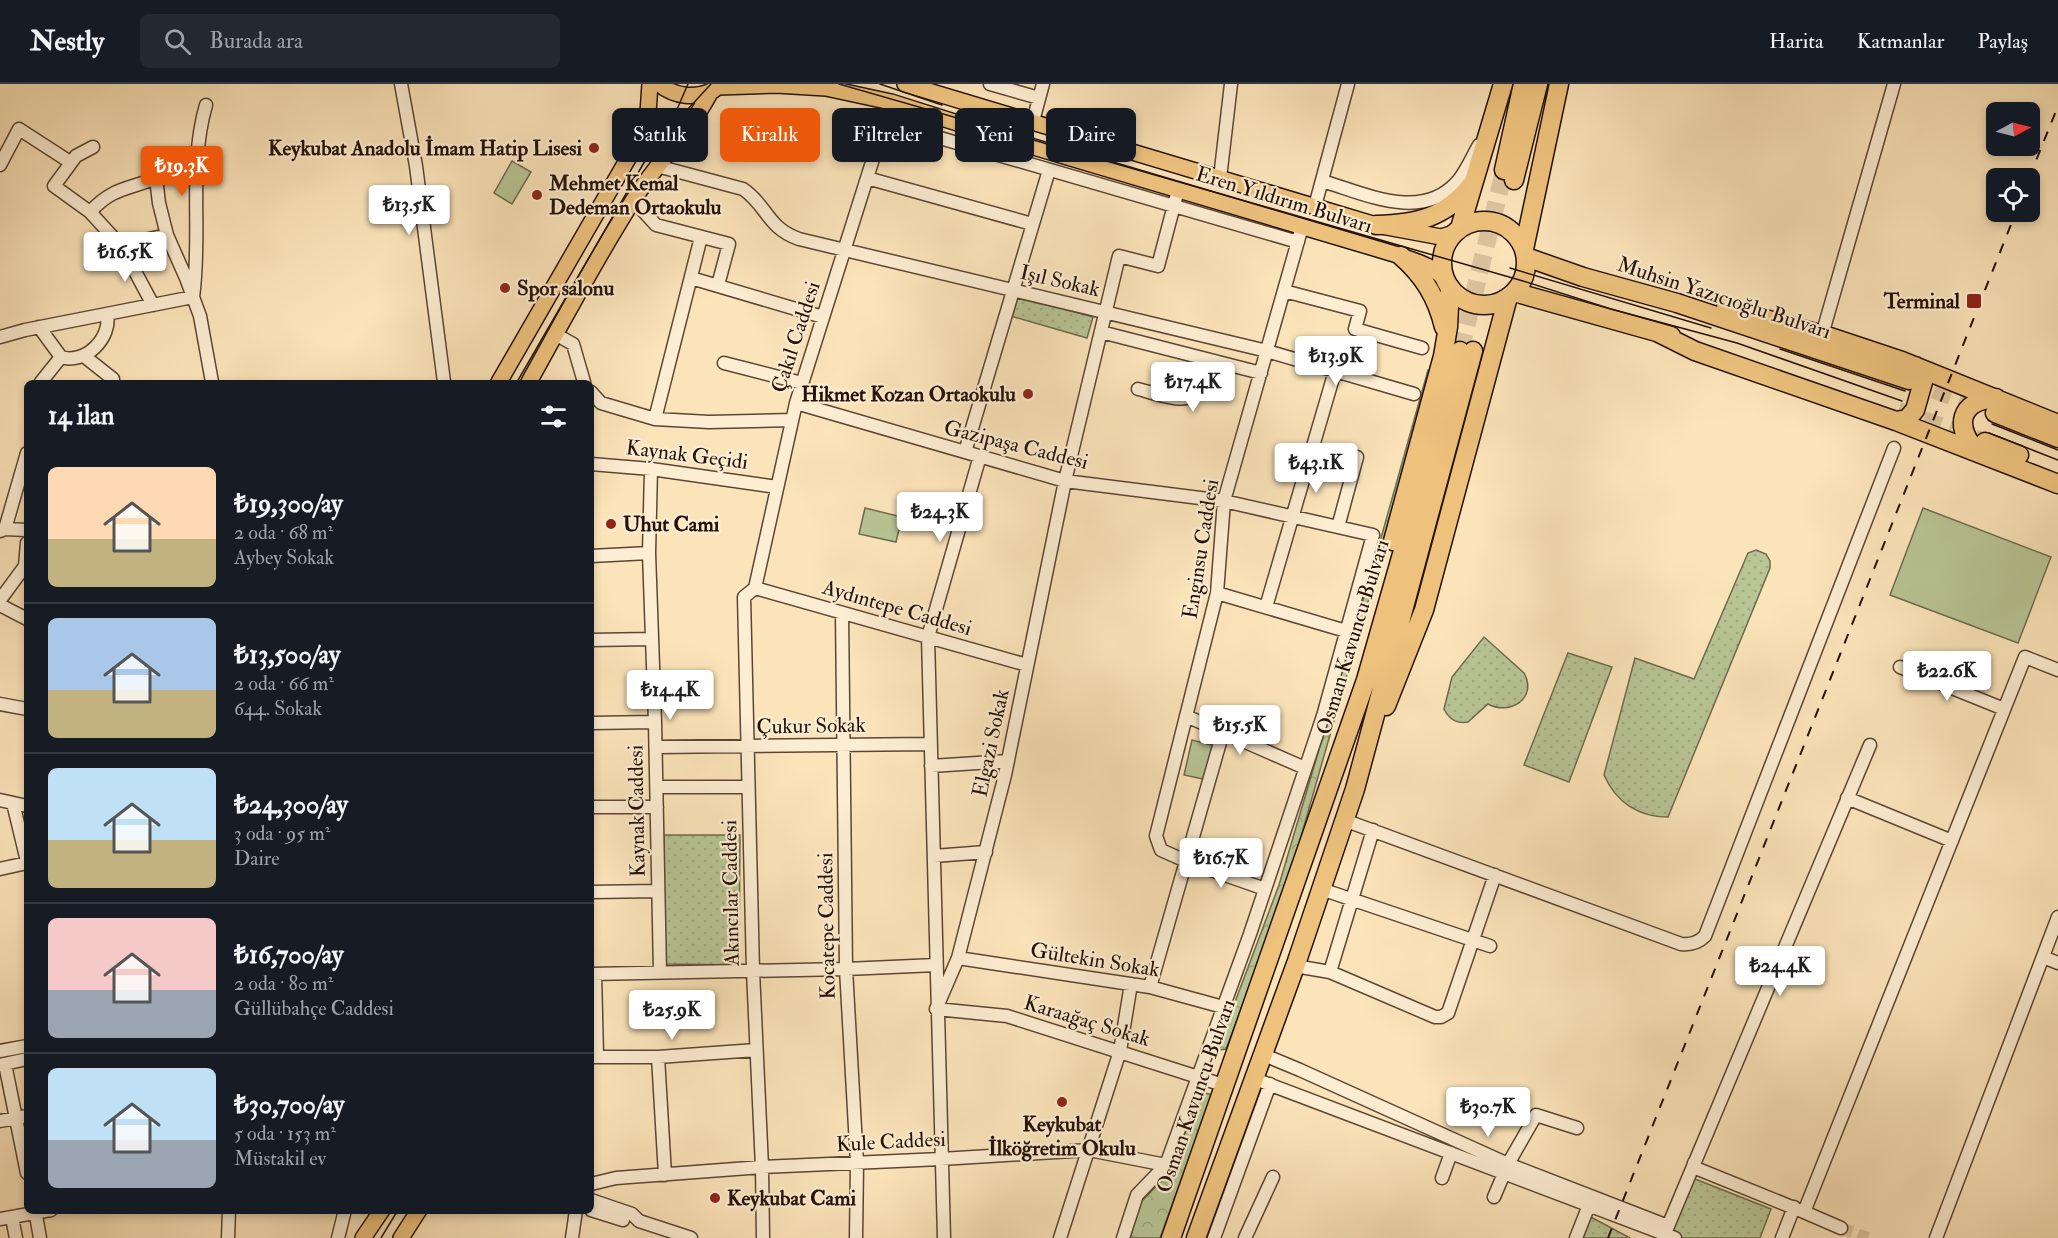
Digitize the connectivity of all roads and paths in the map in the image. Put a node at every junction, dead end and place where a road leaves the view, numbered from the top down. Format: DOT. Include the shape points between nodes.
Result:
graph roads {
  1 [pos="401,84"];
  2 [pos="650,84"];
  3 [pos="659,84"];
  4 [pos="905,84"];
  5 [pos="990,84"];
  6 [pos="1043,84"];
  7 [pos="1231,84"];
  8 [pos="1348,84"];
  9 [pos="1503,84"];
  10 [pos="1523,84"];
  11 [pos="1538,84"];
  12 [pos="1559,84"];
  13 [pos="1894,84"];
  14 [pos="717,88"];
  15 [pos="1039,98"];
  16 [pos="891,102"];
  17 [pos="206,105"];
  18 [pos="889,108"];
  19 [pos="989,108"];
  20 [pos="1494,117"];
  21 [pos="1034,121"];
  22 [pos="943,139"];
  23 [pos="93,147"];
  24 [pos="197,159"];
  25 [pos="70,162"];
  26 [pos="872,162"];
  27 [pos="0,165"];
  28 [pos="657,166"];
  29 [pos="1049,170"];
  30 [pos="156,178"];
  31 [pos="867,178"];
  32 [pos="1220,178"];
  33 [pos="1477,178"];
  34 [pos="1322,181"];
  35 [pos="1178,190"];
  36 [pos="633,200"];
  37 [pos="1174,206"];
  38 [pos="1314,206"];
  39 [pos="90,212"];
  40 [pos="1032,224"];
  41 [pos="1376,225"];
  42 [pos="1457,231"];
  43 [pos="1300,234"];
  44 [pos="167,235"];
  45 [pos="702,237"];
  46 [pos="122,247"];
  47 [pos="845,250"];
  48 [pos="1525,253"];
  49 [pos="1401,256"];
  50 [pos="691,278"];
  51 [pos="718,285"];
  52 [pos="1449,285"];
  53 [pos="1012,290"];
  54 [pos="1284,291"];
  55 [pos="1511,295"];
  56 [pos="193,297"];
  57 [pos="1677,303"];
  58 [pos="153,305"];
  59 [pos="1106,312"];
  60 [pos="107,314"];
  61 [pos="823,317"];
  62 [pos="39,327"];
  63 [pos="1101,332"];
  64 [pos="555,334"];
  65 [pos="1822,334"];
  66 [pos="0,337"];
  67 [pos="1422,348"];
  68 [pos="1460,348"];
  69 [pos="1267,351"];
  70 [pos="84,356"];
  71 [pos="61,357"];
  72 [pos="1206,359"];
  73 [pos="724,363"];
  74 [pos="1335,371"];
  75 [pos="1261,373"];
  76 [pos="1912,373"];
  77 [pos="43,380"];
  78 [pos="113,380"];
  79 [pos="212,380"];
  80 [pos="444,380"];
  81 [pos="500,380"];
  82 [pos="530,380"];
  83 [pos="583,380"];
  84 [pos="802,383"];
  85 [pos="1138,389"];
  86 [pos="1414,394"];
  87 [pos="594,395"];
  88 [pos="796,403"];
  89 [pos="1996,406"];
  90 [pos="1897,416"];
  91 [pos="655,419"];
  92 [pos="792,420"];
  93 [pos="2058,424"];
  94 [pos="2058,438"];
  95 [pos="1981,447"];
  96 [pos="1894,448"];
  97 [pos="964,452"];
  98 [pos="980,456"];
  99 [pos="1357,457"];
  100 [pos="24,463"];
  101 [pos="594,464"];
  102 [pos="651,469"];
  103 [pos="2058,471"];
  104 [pos="1065,481"];
  105 [pos="2058,484"];
  106 [pos="777,487"];
  107 [pos="1224,501"];
  108 [pos="1294,517"];
  109 [pos="1338,527"];
  110 [pos="3,530"];
  111 [pos="24,530"];
  112 [pos="649,553"];
  113 [pos="594,556"];
  114 [pos="24,567"];
  115 [pos="755,588"];
  116 [pos="1217,593"];
  117 [pos="0,600"];
  118 [pos="0,605"];
  119 [pos="1266,607"];
  120 [pos="842,613"];
  121 [pos="24,617"];
  122 [pos="1346,631"];
  123 [pos="928,637"];
  124 [pos="651,639"];
  125 [pos="594,640"];
  126 [pos="1028,665"];
  127 [pos="1900,667"];
  128 [pos="2058,670"];
  129 [pos="0,704"];
  130 [pos="24,708"];
  131 [pos="2004,709"];
  132 [pos="1186,716"];
  133 [pos="655,722"];
  134 [pos="594,723"];
  135 [pos="1223,732"];
  136 [pos="931,744"];
  137 [pos="844,745"];
  138 [pos="1870,745"];
  139 [pos="748,746"];
  140 [pos="656,747"];
  141 [pos="1008,761"];
  142 [pos="931,766"];
  143 [pos="1305,768"];
  144 [pos="657,787"];
  145 [pos="748,787"];
  146 [pos="1355,789"];
  147 [pos="1847,798"];
  148 [pos="0,800"];
  149 [pos="13,803"];
  150 [pos="24,805"];
  151 [pos="594,807"];
  152 [pos="657,807"];
  153 [pos="1344,820"];
  154 [pos="1373,830"];
  155 [pos="1952,841"];
  156 [pos="24,849"];
  157 [pos="986,852"];
  158 [pos="934,856"];
  159 [pos="1188,862"];
  160 [pos="24,863"];
  161 [pos="0,870"];
  162 [pos="1495,875"];
  163 [pos="1265,888"];
  164 [pos="1321,889"];
  165 [pos="658,891"];
  166 [pos="594,892"];
  167 [pos="1352,899"];
  168 [pos="2058,917"];
  169 [pos="1472,940"];
  170 [pos="1490,946"];
  171 [pos="2043,957"];
  172 [pos="958,958"];
  173 [pos="2058,963"];
  174 [pos="936,965"];
  175 [pos="1295,966"];
  176 [pos="846,969"];
  177 [pos="753,971"];
  178 [pos="1330,972"];
  179 [pos="660,973"];
  180 [pos="594,974"];
  181 [pos="1131,984"];
  182 [pos="1150,987"];
  183 [pos="1223,1007"];
  184 [pos="936,1009"];
  185 [pos="24,1047"];
  186 [pos="756,1050"];
  187 [pos="0,1051"];
  188 [pos="1119,1051"];
  189 [pos="1264,1055"];
  190 [pos="594,1056"];
  191 [pos="658,1057"];
  192 [pos="24,1060"];
  193 [pos="2,1064"];
  194 [pos="1198,1077"];
  195 [pos="1262,1082"];
  196 [pos="1223,1085"];
  197 [pos="21,1117"];
  198 [pos="0,1121"];
  199 [pos="1577,1128"];
  200 [pos="24,1145"];
  201 [pos="1089,1150"];
  202 [pos="1451,1153"];
  203 [pos="941,1159"];
  204 [pos="857,1163"];
  205 [pos="1694,1163"];
  206 [pos="1166,1165"];
  207 [pos="762,1167"];
  208 [pos="1506,1168"];
  209 [pos="665,1175"];
  210 [pos="594,1176"];
  211 [pos="1273,1177"];
  212 [pos="616,1178"];
  213 [pos="1442,1178"];
  214 [pos="594,1183"];
  215 [pos="1494,1197"];
  216 [pos="594,1201"];
  217 [pos="1589,1205"];
  218 [pos="1799,1209"];
  219 [pos="594,1211"];
  220 [pos="27,1214"];
  221 [pos="43,1214"];
  222 [pos="229,1214"];
  223 [pos="344,1214"];
  224 [pos="379,1214"];
  225 [pos="416,1214"];
  226 [pos="575,1214"];
  227 [pos="6,1218"];
  228 [pos="639,1221"];
  229 [pos="1841,1228"];
  230 [pos="1668,1234"];
  231 [pos="673,1235"];
  232 [pos="16,1238"];
  233 [pos="40,1238"];
  234 [pos="228,1238"];
  235 [pos="338,1238"];
  236 [pos="363,1238"];
  237 [pos="401,1238"];
  238 [pos="572,1238"];
  239 [pos="691,1238"];
  240 [pos="763,1238"];
  241 [pos="856,1238"];
  242 [pos="944,1238"];
  243 [pos="1060,1238"];
  244 [pos="1123,1238"];
  245 [pos="1171,1238"];
  246 [pos="1196,1238"];
  247 [pos="1214,1238"];
  248 [pos="1245,1238"];
  249 [pos="1576,1238"];
  250 [pos="1782,1238"];
  251 [pos="1936,1238"];
  1 -- 80 [label="street" via="412,139"];
  2 -- 81 [label="main road" via="648,113 637,143"];
  3 -- 14 [label="main road, Eren Yıldırım Bulvarı" via="672,93 691,97"];
  4 -- 19 [label="main road, Eren Yıldırım Bulvarı"];
  5 -- 15 [label="street"];
  6 -- 15 [label="street"];
  7 -- 32 [label="street"];
  8 -- 34 [label="street"];
  9 -- 20 [label="highway"];
  10 -- 11 [label="highway" via="1509,178"];
  12 -- 48 [label="highway"];
  13 -- 65 [label="street"];
  14 -- 16 [label="main road, Eren Yıldırım Bulvarı" via="826,88"];
  14 -- 28 [label="main road"];
  15 -- 21 [label="street"];
  16 -- 18 [label="street, Çakıl Caddesi"];
  16 -- 35 [label="main road, Eren Yıldırım Bulvarı"];
  17 -- 24 [label="street"];
  20 -- 33 [label="highway"];
  20 -- 34 [label="street" via="1459,180 1433,200 1396,202"];
  21 -- 32 [label="main road, Eren Yıldırım Bulvarı"];
  22 -- 29 [label="street"];
  23 -- 25 [label="street"];
  24 -- 30 [label="street"];
  24 -- 56 [label="street" via="197,271"];
  25 -- 27 [label="street" via="19,129"];
  25 -- 39 [label="street" via="54,186"];
  26 -- 31 [label="street, Çakıl Caddesi"];
  28 -- 36 [label="main road"];
  28 -- 47 [label="street, Işıl Sokak" via="743,189 780,230 798,239"];
  29 -- 37 [label="street"];
  29 -- 40 [label="street"];
  30 -- 39 [label="street" via="118,190"];
  30 -- 44 [label="street"];
  31 -- 40 [label="street"];
  31 -- 47 [label="street, Çakıl Caddesi"];
  32 -- 38 [label="main road, Eren Yıldırım Bulvarı"];
  33 -- 41 [label="highway" via="1434,216"];
  33 -- 42 [label="highway"];
  34 -- 38 [label="street"];
  35 -- 37 [label="street"];
  35 -- 43 [label="main road, Eren Yıldırım Bulvarı"];
  36 -- 45 [label="street" via="657,225"];
  36 -- 64 [label="main road"];
  37 -- 43 [label="street"];
  37 -- 59 [label="street, Elgazi Sokak" via="1158,266 1119,256"];
  38 -- 41 [label="main road, Eren Yıldırım Bulvarı"];
  39 -- 46 [label="street"];
  40 -- 53 [label="street"];
  41 -- 42 [label="main road, Eren Yıldırım Bulvarı" via="1441,237"];
  42 -- 48 [label="highway" via="1482,220 1497,222 1511,230"];
  42 -- 52 [label="highway" via="1449,239 1443,257"];
  43 -- 49 [label="main road, Eren Yıldırım Bulvarı"];
  43 -- 54 [label="street, Enginsu Caddesi"];
  44 -- 46 [label="street"];
  44 -- 56 [label="street"];
  45 -- 50 [label="street"];
  45 -- 51 [label="street" via="729,244"];
  46 -- 58 [label="street"];
  47 -- 53 [label="street, Işıl Sokak"];
  47 -- 61 [label="street, Çakıl Caddesi"];
  48 -- 55 [label="highway" via="1523,281"];
  48 -- 57 [label="highway, Muhsin Yazıcıoğlu Bulvarı" via="1583,277"];
  49 -- 52 [label="main road, Eren Yıldırım Bulvarı" via="1438,271"];
  49 -- 68 [label="highway" via="1432,293"];
  50 -- 51 [label="street"];
  50 -- 91 [label="street"];
  51 -- 61 [label="street"];
  52 -- 55 [label="highway" via="1464,300 1479,304 1494,304"];
  52 -- 68 [label="highway"];
  53 -- 59 [label="street, Işıl Sokak"];
  53 -- 97 [label="street"];
  54 -- 67 [label="street" via="1360,311 1355,329"];
  54 -- 69 [label="street, Enginsu Caddesi"];
  55 -- 90 [label="highway" via="1740,356"];
  55 -- 146 [label="highway" via="1424,609"];
  56 -- 58 [label="street"];
  56 -- 79 [label="street"];
  57 -- 65 [label="highway" via="1722,306"];
  57 -- 76 [label="highway, Muhsin Yazıcıoğlu Bulvarı"];
  58 -- 60 [label="street"];
  59 -- 63 [label="street, Elgazi Sokak"];
  59 -- 69 [label="street, Işıl Sokak"];
  60 -- 62 [label="street"];
  60 -- 70 [label="street" via="106,333"];
  61 -- 84 [label="street, Çakıl Caddesi"];
  62 -- 66 [label="street"];
  62 -- 71 [label="street"];
  63 -- 72 [label="street"];
  63 -- 104 [label="street, Elgazi Sokak"];
  64 -- 82 [label="main road"];
  64 -- 83 [label="street" via="573,344"];
  65 -- 76 [label="highway"];
  68 -- 146 [label="highway, Osman Kavuncu Bulvarı"];
  68 -- 196 [label="highway, Osman Kavuncu Bulvarı" via="1352,686 1332,781"];
  69 -- 74 [label="street, Işıl Sokak"];
  69 -- 75 [label="street, Enginsu Caddesi"];
  70 -- 71 [label="street"];
  70 -- 78 [label="street"];
  71 -- 77 [label="street"];
  72 -- 75 [label="street"];
  72 -- 85 [label="street" via="1197,392 1191,398"];
  73 -- 84 [label="street"];
  74 -- 86 [label="street, Işıl Sokak"];
  74 -- 108 [label="street"];
  75 -- 107 [label="street, Enginsu Caddesi"];
  76 -- 89 [label="highway"];
  76 -- 90 [label="highway" via="1921,374 1923,382 1915,410 1907,419"];
  84 -- 88 [label="street, Çakıl Caddesi"];
  87 -- 91 [label="street" via="601,403"];
  88 -- 92 [label="street, Çakıl Caddesi"];
  88 -- 97 [label="street, Gazipaşa Caddesi"];
  89 -- 93 [label="highway"];
  89 -- 94 [label="highway"];
  89 -- 95 [label="highway" via="1979,400 1968,408 1964,418 1967,441"];
  90 -- 95 [label="highway"];
  91 -- 92 [label="street"];
  92 -- 106 [label="street, Çakıl Caddesi"];
  95 -- 103 [label="highway"];
  95 -- 105 [label="highway"];
  96 -- 162 [label="street" via="1705,936 1695,943 1681,944"];
  97 -- 98 [label="street, Gazipaşa Caddesi"];
  98 -- 104 [label="street, Gazipaşa Caddesi"];
  98 -- 123 [label="street"];
  99 -- 109 [label="street"];
  100 -- 110 [label="street"];
  101 -- 102 [label="street, Kaynak Geçidi"];
  102 -- 106 [label="street, Kaynak Geçidi"];
  102 -- 112 [label="street, Kaynak Caddesi"];
  104 -- 107 [label="street, Gazipaşa Caddesi"];
  104 -- 126 [label="street, Elgazi Sokak"];
  106 -- 115 [label="street, Çakıl Caddesi"];
  107 -- 108 [label="street, Gazipaşa Caddesi"];
  107 -- 116 [label="street, Enginsu Caddesi"];
  108 -- 109 [label="street, Gazipaşa Caddesi"];
  108 -- 119 [label="street"];
  109 -- 122 [label="street, Gazipaşa Caddesi" via="1372,535"];
  110 -- 111 [label="street"];
  112 -- 113 [label="street"];
  112 -- 124 [label="street, Kaynak Caddesi"];
  114 -- 117 [label="street"];
  115 -- 120 [label="street, Aydıntepe Caddesi"];
  115 -- 139 [label="street, Akıncılar Caddesi" via="744,597"];
  116 -- 119 [label="street"];
  116 -- 132 [label="street, Enginsu Caddesi"];
  118 -- 121 [label="street"];
  119 -- 122 [label="street"];
  120 -- 123 [label="street, Aydıntepe Caddesi"];
  120 -- 137 [label="street, Kocatepe Caddesi"];
  122 -- 143 [label="street"];
  123 -- 126 [label="street, Aydıntepe Caddesi"];
  123 -- 136 [label="street"];
  124 -- 125 [label="street"];
  124 -- 133 [label="street, Kaynak Caddesi"];
  126 -- 141 [label="street, Elgazi Sokak"];
  127 -- 131 [label="street"];
  128 -- 131 [label="street" via="2025,657"];
  129 -- 130 [label="street"];
  131 -- 155 [label="street"];
  132 -- 135 [label="street"];
  132 -- 159 [label="street, Enginsu Caddesi" via="1156,836 1161,850"];
  133 -- 134 [label="street"];
  133 -- 140 [label="street, Kaynak Caddesi"];
  135 -- 143 [label="street"];
  135 -- 159 [label="street"];
  136 -- 137 [label="street, Çukur Sokak"];
  136 -- 142 [label="street"];
  137 -- 139 [label="street, Çukur Sokak"];
  137 -- 176 [label="street, Kocatepe Caddesi"];
  138 -- 147 [label="street"];
  139 -- 140 [label="street, Çukur Sokak"];
  139 -- 145 [label="street, Akıncılar Caddesi"];
  140 -- 144 [label="street, Kaynak Caddesi"];
  141 -- 142 [label="street"];
  141 -- 157 [label="street, Elgazi Sokak"];
  142 -- 158 [label="street"];
  143 -- 163 [label="street"];
  144 -- 145 [label="street"];
  144 -- 152 [label="street, Kaynak Caddesi"];
  145 -- 177 [label="street, Akıncılar Caddesi"];
  146 -- 153 [label="highway, Osman Kavuncu Bulvarı"];
  147 -- 155 [label="street"];
  147 -- 205 [label="street"];
  148 -- 149 [label="street"];
  149 -- 150 [label="street"];
  149 -- 156 [label="street"];
  151 -- 152 [label="street"];
  152 -- 165 [label="street, Kaynak Caddesi"];
  153 -- 154 [label="street"];
  153 -- 164 [label="highway, Osman Kavuncu Bulvarı"];
  154 -- 162 [label="street"];
  154 -- 167 [label="street"];
  155 -- 218 [label="street"];
  157 -- 158 [label="street"];
  157 -- 172 [label="street, Elgazi Sokak"];
  158 -- 174 [label="street"];
  159 -- 163 [label="street, Enginsu Caddesi"];
  159 -- 182 [label="street"];
  160 -- 161 [label="street"];
  162 -- 169 [label="street"];
  163 -- 183 [label="street"];
  164 -- 167 [label="street"];
  164 -- 175 [label="highway, Osman Kavuncu Bulvarı"];
  165 -- 166 [label="street"];
  165 -- 179 [label="street, Kaynak Caddesi"];
  167 -- 169 [label="street"];
  167 -- 178 [label="street"];
  168 -- 171 [label="street"];
  169 -- 170 [label="street"];
  169 -- 178 [label="street" via="1448,1012 1441,1017"];
  171 -- 173 [label="street"];
  171 -- 251 [label="street"];
  172 -- 181 [label="street, Gültekin Sokak"];
  172 -- 184 [label="street, Elgazi Sokak"];
  174 -- 176 [label="street"];
  174 -- 184 [label="street"];
  175 -- 178 [label="street"];
  175 -- 189 [label="highway, Osman Kavuncu Bulvarı"];
  176 -- 177 [label="street"];
  176 -- 204 [label="street, Kocatepe Caddesi"];
  177 -- 179 [label="street"];
  177 -- 186 [label="street, Akıncılar Caddesi"];
  179 -- 180 [label="street"];
  181 -- 182 [label="street, Gültekin Sokak"];
  181 -- 188 [label="street"];
  182 -- 183 [label="street, Gültekin Sokak"];
  183 -- 194 [label="street"];
  184 -- 188 [label="street, Karaağaç Sokak" via="1007,1016"];
  184 -- 203 [label="street"];
  185 -- 187 [label="street"];
  186 -- 191 [label="street"];
  186 -- 207 [label="street, Akıncılar Caddesi"];
  188 -- 194 [label="street, Karaağaç Sokak"];
  188 -- 201 [label="street"];
  189 -- 195 [label="highway, Osman Kavuncu Bulvarı"];
  189 -- 208 [label="street"];
  190 -- 191 [label="street"];
  191 -- 209 [label="street"];
  192 -- 193 [label="street"];
  193 -- 197 [label="street"];
  194 -- 196 [label="street, Karaağaç Sokak"];
  194 -- 206 [label="street"];
  195 -- 202 [label="street"];
  195 -- 246 [label="highway, Osman Kavuncu Bulvarı"];
  195 -- 247 [label="street"];
  196 -- 245 [label="highway, Osman Kavuncu Bulvarı"];
  197 -- 198 [label="street"];
  197 -- 200 [label="street"];
  199 -- 208 [label="street" via="1536,1115"];
  201 -- 203 [label="street, Kule Caddesi"];
  201 -- 206 [label="street, Kule Caddesi"];
  201 -- 243 [label="street"];
  202 -- 208 [label="street"];
  202 -- 213 [label="street"];
  203 -- 204 [label="street, Kule Caddesi"];
  203 -- 242 [label="street"];
  204 -- 207 [label="street, Kule Caddesi"];
  204 -- 241 [label="street, Kocatepe Caddesi"];
  205 -- 218 [label="street" via="1693,1167"];
  205 -- 230 [label="street"];
  206 -- 244 [label="street" via="1137,1195"];
  207 -- 209 [label="street, Kule Caddesi"];
  207 -- 240 [label="street, Akıncılar Caddesi"];
  208 -- 215 [label="street"];
  208 -- 217 [label="street"];
  208 -- 230 [label="street"];
  209 -- 212 [label="street, Kule Caddesi"];
  210 -- 212 [label="street, Kule Caddesi"];
  211 -- 248 [label="street"];
  212 -- 214 [label="street, Kule Caddesi"];
  216 -- 228 [label="street" via="632,1214"];
  217 -- 230 [label="street"];
  217 -- 249 [label="street"];
  218 -- 229 [label="street"];
  218 -- 250 [label="street"];
  219 -- 228 [label="street"];
  220 -- 227 [label="street"];
  221 -- 233 [label="street"];
  222 -- 234 [label="street"];
  223 -- 235 [label="street"];
  224 -- 236 [label="main road"];
  225 -- 237 [label="main road"];
  226 -- 238 [label="street"];
  227 -- 232 [label="street"];
  228 -- 231 [label="street"];
  231 -- 239 [label="street"];
}
